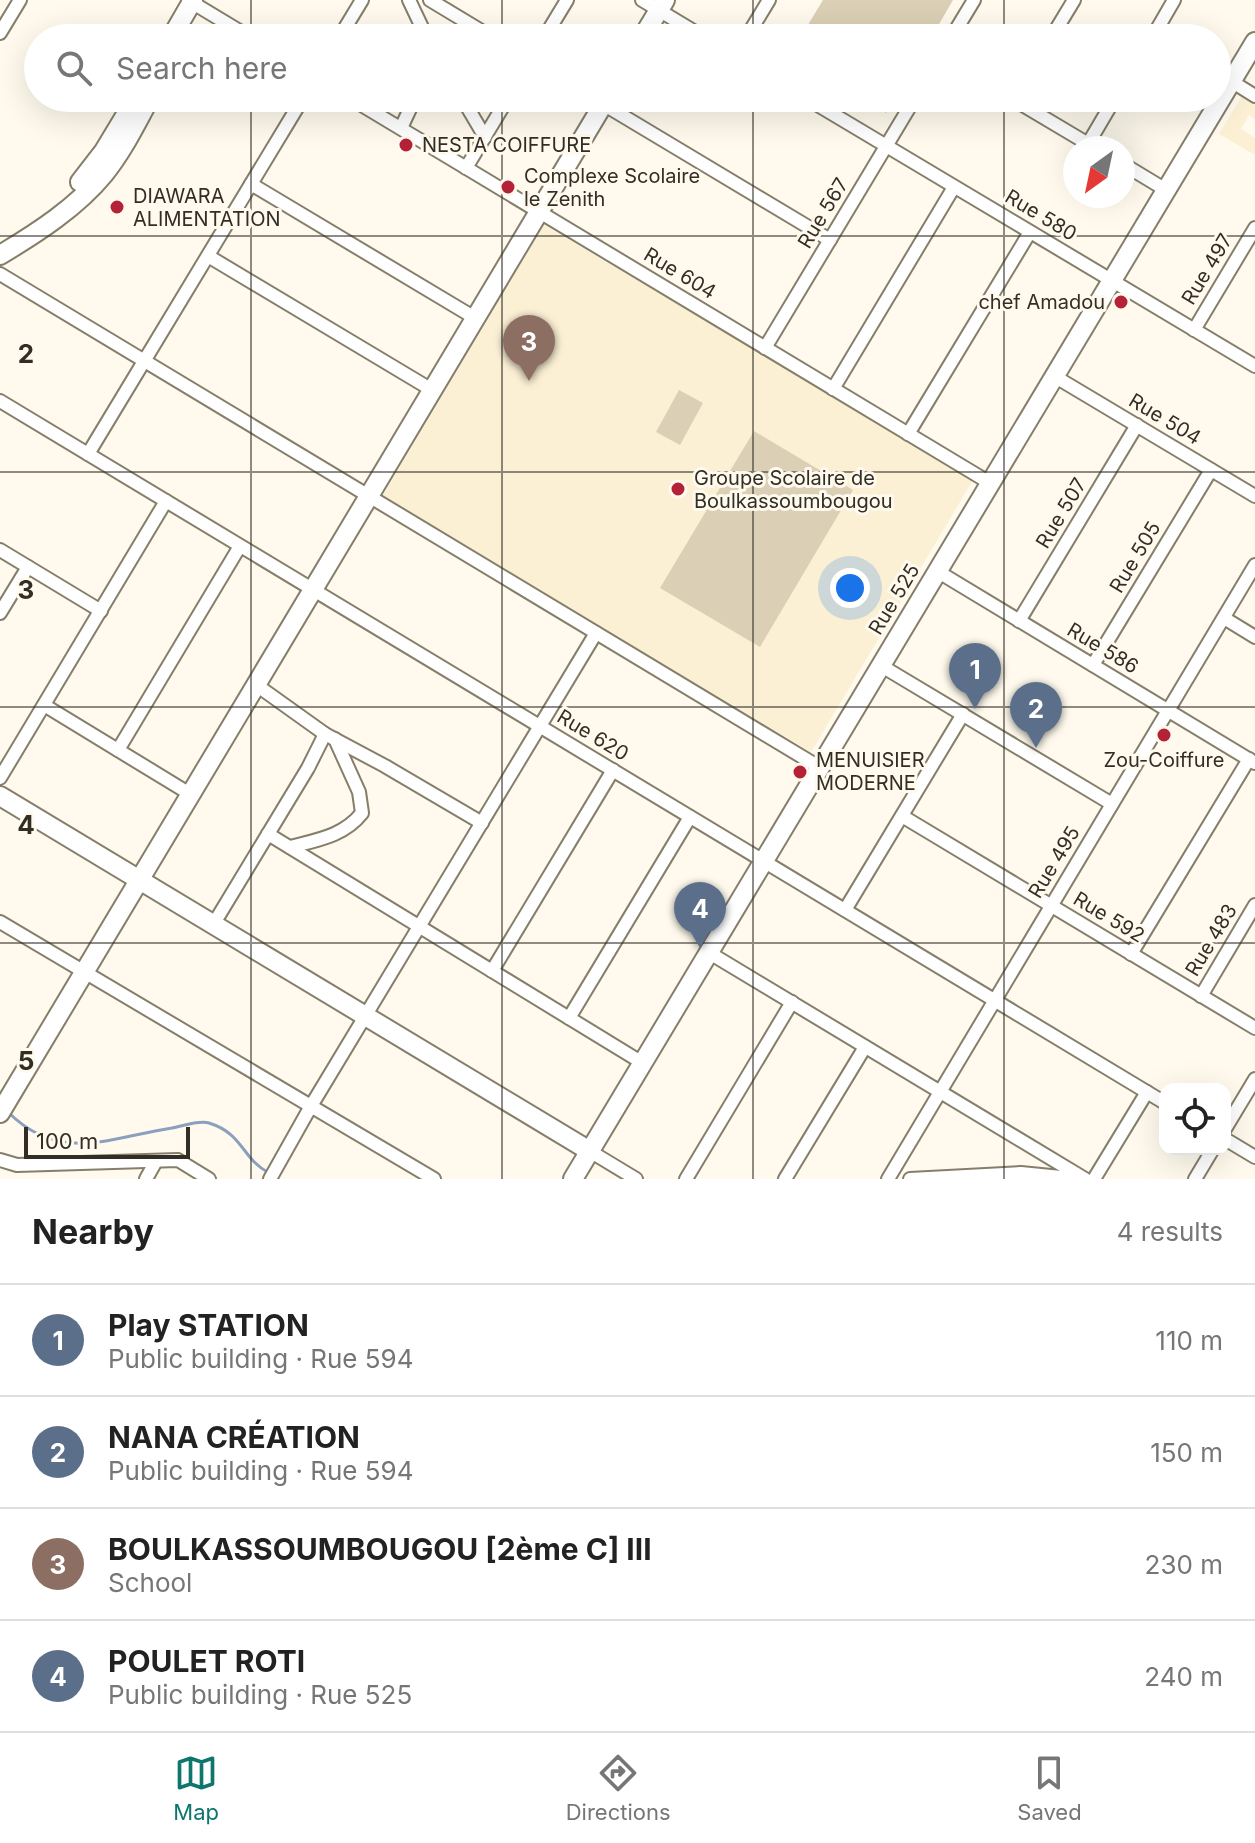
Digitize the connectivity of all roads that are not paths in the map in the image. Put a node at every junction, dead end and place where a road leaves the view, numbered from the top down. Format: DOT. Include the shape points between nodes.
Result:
graph roads {
  1 [pos="362,0"];
  2 [pos="409,0"];
  3 [pos="430,0"];
  4 [pos="567,0"];
  5 [pos="642,0"];
  6 [pos="769,0"];
  7 [pos="974,0"];
  8 [pos="1074,0"];
  9 [pos="1174,0"];
  10 [pos="16,1"];
  11 [pos="196,2"];
  12 [pos="662,5"];
  13 [pos="181,24"];
  14 [pos="189,24"];
  15 [pos="230,24"];
  16 [pos="347,24"];
  17 [pos="420,24"];
  18 [pos="470,24"];
  19 [pos="552,24"];
  20 [pos="650,24"];
  21 [pos="687,24"];
  22 [pos="754,24"];
  23 [pos="959,24"];
  24 [pos="1059,24"];
  25 [pos="1160,24"];
  26 [pos="0,33"];
  27 [pos="1255,42"];
  28 [pos="1231,81"];
  29 [pos="1255,96"];
  30 [pos="127,112"];
  31 [pos="142,112"];
  32 [pos="295,112"];
  33 [pos="374,112"];
  34 [pos="408,112"];
  35 [pos="470,112"];
  36 [pos="500,112"];
  37 [pos="598,112"];
  38 [pos="623,112"];
  39 [pos="829,112"];
  40 [pos="907,112"];
  41 [pos="1035,112"];
  42 [pos="1108,112"];
  43 [pos="1213,112"];
  44 [pos="401,128"];
  45 [pos="1075,136"];
  46 [pos="1097,136"];
  47 [pos="485,137"];
  48 [pos="886,146"];
  49 [pos="466,168"];
  50 [pos="1135,171"];
  51 [pos="251,184"];
  52 [pos="954,187"];
  53 [pos="1166,190"];
  54 [pos="539,211"];
  55 [pos="1255,228"];
  56 [pos="1030,232"];
  57 [pos="830,240"];
  58 [pos="0,242"];
  59 [pos="0,255"];
  60 [pos="208,256"];
  61 [pos="0,274"];
  62 [pos="1111,281"];
  63 [pos="475,318"];
  64 [pos="1194,330"];
  65 [pos="765,348"];
  66 [pos="145,361"];
  67 [pos="1255,366"];
  68 [pos="1054,376"];
  69 [pos="833,389"];
  70 [pos="432,390"];
  71 [pos="2,407"];
  72 [pos="1137,425"];
  73 [pos="908,434"];
  74 [pos="88,454"];
  75 [pos="1211,470"];
  76 [pos="990,483"];
  77 [pos="368,496"];
  78 [pos="1255,496"];
  79 [pos="166,501"];
  80 [pos="240,546"];
  81 [pos="0,550"];
  82 [pos="1255,565"];
  83 [pos="28,567"];
  84 [pos="937,571"];
  85 [pos="312,589"];
  86 [pos="101,611"];
  87 [pos="0,613"];
  88 [pos="1224,618"];
  89 [pos="1019,621"];
  90 [pos="596,633"];
  91 [pos="1255,637"];
  92 [pos="880,665"];
  93 [pos="1093,665"];
  94 [pos="255,684"];
  95 [pos="44,705"];
  96 [pos="1168,711"];
  97 [pos="963,714"];
  98 [pos="540,726"];
  99 [pos="330,737"];
  100 [pos="118,750"];
  101 [pos="1252,761"];
  102 [pos="819,767"];
  103 [pos="613,770"];
  104 [pos="0,778"];
  105 [pos="190,794"];
  106 [pos="0,796"];
  107 [pos="1112,804"];
  108 [pos="902,816"];
  109 [pos="690,817"];
  110 [pos="482,823"];
  111 [pos="268,834"];
  112 [pos="290,847"];
  113 [pos="763,860"];
  114 [pos="138,880"];
  115 [pos="1255,905"];
  116 [pos="1051,906"];
  117 [pos="845,910"];
  118 [pos="0,922"];
  119 [pos="213,925"];
  120 [pos="419,926"];
  121 [pos="708,952"];
  122 [pos="1131,954"];
  123 [pos="83,971"];
  124 [pos="492,971"];
  125 [pos="1201,996"];
  126 [pos="995,1000"];
  127 [pos="792,1002"];
  128 [pos="365,1016"];
  129 [pos="569,1018"];
  130 [pos="1255,1028"];
  131 [pos="865,1047"];
  132 [pos="641,1062"];
  133 [pos="1255,1079"];
  134 [pos="940,1092"];
  135 [pos="1147,1092"];
  136 [pos="1159,1099"];
  137 [pos="311,1106"];
  138 [pos="0,1113"];
  139 [pos="1231,1119"];
  140 [pos="1231,1143"];
  141 [pos="588,1150"];
  142 [pos="1209,1155"];
  143 [pos="1255,1157"];
  144 [pos="0,1160"];
  145 [pos="156,1161"];
  146 [pos="40,1164"];
  147 [pos="273,1174"];
  148 [pos="36,1179"];
  149 [pos="146,1179"];
  150 [pos="209,1179"];
  151 [pos="434,1179"];
  152 [pos="573,1179"];
  153 [pos="636,1179"];
  154 [pos="686,1179"];
  155 [pos="785,1179"];
  156 [pos="888,1179"];
  157 [pos="910,1179"];
  158 [pos="1085,1179"];
  159 [pos="1094,1179"];
  160 [pos="1195,1179"];
  1 -- 16 [label="street"];
  2 -- 17 [label="street"];
  3 -- 18 [label="street"];
  4 -- 19 [label="street"];
  5 -- 12 [label="street"];
  6 -- 22 [label="street"];
  7 -- 23 [label="street"];
  8 -- 24 [label="street"];
  9 -- 25 [label="street"];
  10 -- 26 [label="street"];
  11 -- 13 [label="street"];
  11 -- 14 [label="street"];
  11 -- 15 [label="street"];
  12 -- 20 [label="street"];
  12 -- 21 [label="street"];
  27 -- 28 [label="street, Rue 525"];
  28 -- 29 [label="street"];
  30 -- 58 [label="street" via="84,179"];
  31 -- 59 [label="street" via="93,186"];
  32 -- 51 [label="street"];
  33 -- 44 [label="street, Rue 604"];
  34 -- 44 [label="street"];
  35 -- 47 [label="street"];
  36 -- 47 [label="street"];
  37 -- 54 [label="street"];
  38 -- 57 [label="street"];
  39 -- 48 [label="street, Rue 580"];
  40 -- 48 [label="street, Rue 567"];
  41 -- 45 [label="street"];
  42 -- 46 [label="street"];
  43 -- 53 [label="street, Rue 525"];
  44 -- 49 [label="street, Rue 604"];
  47 -- 49 [label="street"];
  48 -- 52 [label="street, Rue 580"];
  48 -- 57 [label="street, Rue 567"];
  49 -- 54 [label="street, Rue 604"];
  50 -- 53 [label="street"];
  51 -- 60 [label="street"];
  51 -- 63 [label="street"];
  52 -- 56 [label="street, Rue 580"];
  52 -- 69 [label="street"];
  53 -- 62 [label="street, Rue 525"];
  54 -- 63 [label="street"];
  54 -- 65 [label="street, Rue 604"];
  55 -- 64 [label="street, Rue 497"];
  56 -- 62 [label="street, Rue 580"];
  56 -- 73 [label="street"];
  57 -- 65 [label="street, Rue 567"];
  60 -- 66 [label="street"];
  60 -- 70 [label="street"];
  61 -- 66 [label="street"];
  62 -- 64 [label="street, Rue 580"];
  62 -- 68 [label="street, Rue 525"];
  63 -- 70 [label="street"];
  64 -- 67 [label="street, Rue 580"];
  65 -- 69 [label="street, Rue 604"];
  66 -- 74 [label="street"];
  66 -- 77 [label="street"];
  68 -- 72 [label="street, Rue 504"];
  68 -- 76 [label="street, Rue 525"];
  69 -- 73 [label="street, Rue 604"];
  70 -- 77 [label="street"];
  71 -- 74 [label="street, Rue 620"];
  72 -- 75 [label="street, Rue 504"];
  72 -- 89 [label="street, Rue 507"];
  73 -- 76 [label="street, Rue 604"];
  74 -- 79 [label="street, Rue 620"];
  75 -- 78 [label="street, Rue 504"];
  75 -- 93 [label="street, Rue 505"];
  76 -- 84 [label="street, Rue 525"];
  77 -- 85 [label="street"];
  77 -- 90 [label="street"];
  79 -- 80 [label="street, Rue 620"];
  79 -- 86 [label="street"];
  80 -- 85 [label="street, Rue 620"];
  80 -- 100 [label="street"];
  81 -- 83 [label="street"];
  82 -- 88 [label="street, Rue 495"];
  83 -- 86 [label="street"];
  83 -- 87 [label="street"];
  84 -- 89 [label="street, Rue 586"];
  84 -- 92 [label="street, Rue 525"];
  85 -- 94 [label="street"];
  85 -- 98 [label="street, Rue 620"];
  86 -- 95 [label="street"];
  88 -- 91 [label="street"];
  88 -- 96 [label="street, Rue 495"];
  89 -- 93 [label="street, Rue 586"];
  90 -- 98 [label="street"];
  90 -- 102 [label="street"];
  92 -- 97 [label="street"];
  92 -- 102 [label="street, Rue 525"];
  93 -- 96 [label="street, Rue 586"];
  94 -- 99 [label="street"];
  94 -- 105 [label="street"];
  95 -- 100 [label="street"];
  95 -- 104 [label="street"];
  96 -- 101 [label="street, Rue 586"];
  96 -- 107 [label="street, Rue 495"];
  97 -- 107 [label="street"];
  97 -- 108 [label="street"];
  98 -- 103 [label="street, Rue 620"];
  98 -- 110 [label="street"];
  99 -- 110 [label="street"];
  99 -- 111 [label="street"];
  99 -- 112 [label="street" via="359,792 362,813 353,825 327,838"];
  100 -- 105 [label="street"];
  101 -- 122 [label="street, Rue 586"];
  102 -- 113 [label="street, Rue 525"];
  103 -- 109 [label="street, Rue 620"];
  103 -- 124 [label="street"];
  105 -- 114 [label="street"];
  106 -- 114 [label="street"];
  107 -- 116 [label="street, Rue 495"];
  108 -- 116 [label="street, Rue 592"];
  108 -- 117 [label="street"];
  109 -- 113 [label="street, Rue 620"];
  109 -- 129 [label="street"];
  110 -- 120 [label="street"];
  111 -- 112 [label="street"];
  111 -- 119 [label="street"];
  112 -- 120 [label="street"];
  113 -- 117 [label="street, Rue 620"];
  113 -- 121 [label="street, Rue 525"];
  114 -- 119 [label="street"];
  114 -- 123 [label="street"];
  115 -- 125 [label="street, Rue 483"];
  116 -- 122 [label="street, Rue 592"];
  116 -- 126 [label="street, Rue 495"];
  117 -- 126 [label="street, Rue 620"];
  118 -- 123 [label="street"];
  119 -- 128 [label="street"];
  120 -- 124 [label="street"];
  120 -- 128 [label="street"];
  121 -- 127 [label="street"];
  121 -- 132 [label="street, Rue 525"];
  122 -- 125 [label="street, Rue 592"];
  123 -- 137 [label="street"];
  123 -- 138 [label="street"];
  124 -- 129 [label="street"];
  125 -- 130 [label="street, Rue 592"];
  126 -- 134 [label="street, Rue 495"];
  126 -- 135 [label="street, Rue 620"];
  127 -- 131 [label="street"];
  127 -- 154 [label="street"];
  128 -- 137 [label="street"];
  128 -- 141 [label="street"];
  129 -- 132 [label="street"];
  131 -- 134 [label="street"];
  131 -- 155 [label="street"];
  132 -- 141 [label="street, Rue 525"];
  133 -- 139 [label="street"];
  134 -- 156 [label="street, Rue 495"];
  134 -- 158 [label="street"];
  135 -- 136 [label="street, Rue 620"];
  135 -- 159 [label="street"];
  137 -- 147 [label="street"];
  137 -- 151 [label="street"];
  140 -- 143 [label="street"];
  141 -- 152 [label="street, Rue 525"];
  141 -- 153 [label="street"];
  142 -- 160 [label="street"];
  144 -- 146 [label="street"];
  145 -- 146 [label="street"];
  145 -- 149 [label="street"];
  145 -- 150 [label="street" via="178,1160"];
  146 -- 148 [label="street"];
  157 -- 158 [label="street" via="1021,1173"];
}
